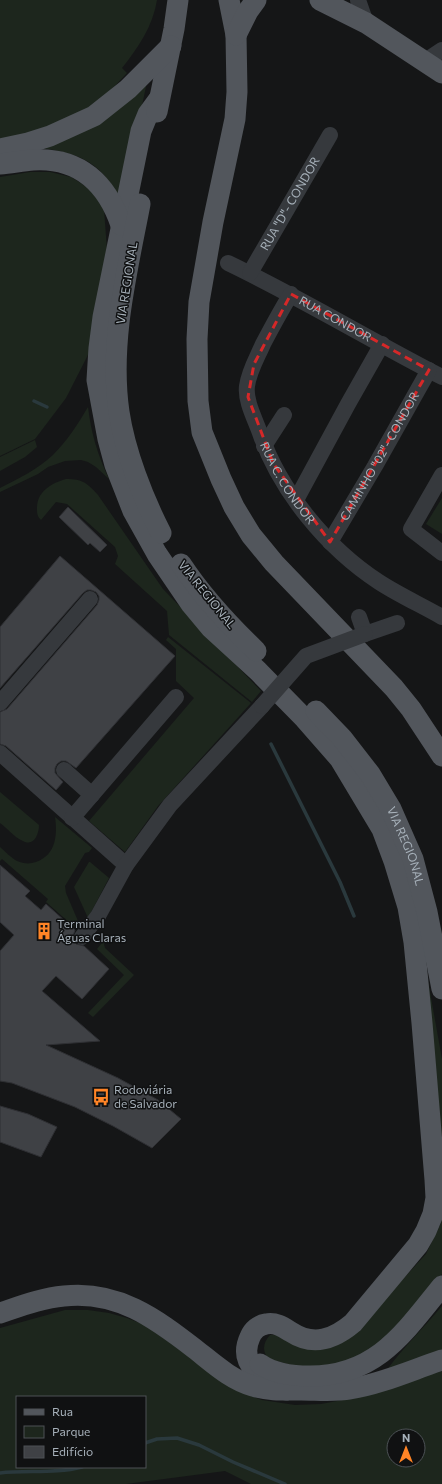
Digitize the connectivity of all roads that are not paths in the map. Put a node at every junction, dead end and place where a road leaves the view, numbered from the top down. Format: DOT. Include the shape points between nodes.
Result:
graph roads {
  1 [pos="178,0"];
  2 [pos="229,0"];
  3 [pos="256,0"];
  4 [pos="320,0"];
  5 [pos="358,0"];
  6 [pos="366,23"];
  7 [pos="236,35"];
  8 [pos="171,46"];
  9 [pos="442,50"];
  10 [pos="424,62"];
  11 [pos="442,73"];
  12 [pos="159,99"];
  13 [pos="330,135"];
  14 [pos="0,149"];
  15 [pos="0,164"];
  16 [pos="121,225"];
  17 [pos="228,263"];
  18 [pos="250,273"];
  19 [pos="291,294"];
  20 [pos="382,344"];
  21 [pos="435,373"];
  22 [pos="284,415"];
  23 [pos="264,446"];
  24 [pos="442,475"];
  25 [pos="296,500"];
  26 [pos="330,542"];
  27 [pos="442,553"];
  28 [pos="90,599"];
  29 [pos="359,617"];
  30 [pos="442,617"];
  31 [pos="397,623"];
  32 [pos="365,634"];
  33 [pos="176,697"];
  34 [pos="0,703"];
  35 [pos="0,753"];
  36 [pos="442,756"];
  37 [pos="64,770"];
  38 [pos="92,795"];
  39 [pos="72,818"];
  40 [pos="394,861"];
  41 [pos="126,865"];
  42 [pos="427,912"];
  43 [pos="82,937"];
  44 [pos="442,989"];
  45 [pos="442,1286"];
  46 [pos="0,1313"];
  47 [pos="412,1324"];
  48 [pos="251,1334"];
  49 [pos="442,1360"];
  50 [pos="286,1390"];
  51 [pos="320,1390"];
  1 -- 8 [label="main road, VIA REGIONAL"];
  2 -- 7 [label="main road"];
  3 -- 7 [label="main road"];
  4 -- 6 [label="main road"];
  5 -- 6 [label="street"];
  6 -- 10 [label="main road"];
  7 -- 36 [label="main road" via="237,92 234,119 199,302 198,401 202,432 224,486 251,535 274,563 394,688"];
  8 -- 12 [label="main road, VIA REGIONAL"];
  8 -- 14 [label="main road" via="128,90 94,116 50,136"];
  9 -- 10 [label="street"];
  10 -- 11 [label="main road"];
  12 -- 16 [label="main road" via="148,114 141,131"];
  12 -- 42 [label="main road, VIA REGIONAL" via="118,335 119,412 127,447 149,510 188,576 243,639 342,738 370,774 391,809 413,859"];
  13 -- 18 [label="street, RUA \"D\"- CONDOR"];
  15 -- 16 [label="main road" via="50,161 80,170 105,191"];
  16 -- 40 [label="main road" via="103,317 97,380 115,465 133,511 157,554 191,604 211,628 258,671 340,759 382,829"];
  17 -- 18 [label="street, RUA CONDOR"];
  18 -- 19 [label="street, RUA CONDOR"];
  19 -- 20 [label="street, RUA CONDOR"];
  19 -- 23 [label="street, RUA C. CONDOR" via="254,364 247,388"];
  20 -- 21 [label="street, RUA CONDOR"];
  20 -- 25 [label="street"];
  21 -- 26 [label="street, CAMINHO \"02\"- CONDOR"];
  22 -- 23 [label="street"];
  23 -- 25 [label="street, RUA C. CONDOR"];
  24 -- 27 [label="street" via="411,529"];
  25 -- 26 [label="street, RUA C. CONDOR"];
  26 -- 30 [label="street, RUA C. CONDOR" via="379,582"];
  28 -- 34 [label="street"];
  29 -- 32 [label="street"];
  31 -- 32 [label="street"];
  32 -- 41 [label="street, bridge" via="306,656 170,805"];
  33 -- 38 [label="street"];
  35 -- 39 [label="street"];
  37 -- 38 [label="street"];
  38 -- 39 [label="street"];
  39 -- 41 [label="street"];
  40 -- 42 [label="main road"];
  40 -- 48 [label="main road" via="408,907 414,942 435,1180 436,1198 433,1214 418,1246 353,1323 342,1332 324,1339 308,1339 273,1323 261,1325"];
  41 -- 43 [label="street" via="98,916"];
  42 -- 44 [label="main road, VIA REGIONAL"];
  45 -- 47 [label="main road"];
  46 -- 50 [label="main road" via="44,1299 64,1296 85,1295 114,1300 157,1321 235,1379 261,1388"];
  47 -- 48 [label="main road" via="384,1352 363,1365 341,1373 315,1376 282,1374 264,1367 254,1356"];
  47 -- 51 [label="main road" via="395,1348 369,1373 350,1383"];
  48 -- 50 [label="main road" via="246,1347 250,1364 264,1380"];
  49 -- 51 [label="main road" via="361,1387 334,1391"];
  50 -- 51 [label="main road"];
}
